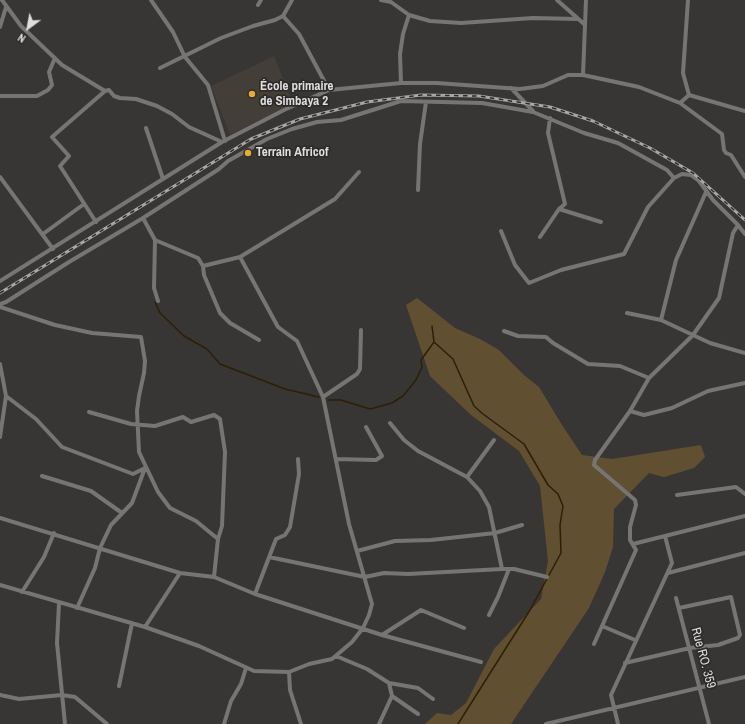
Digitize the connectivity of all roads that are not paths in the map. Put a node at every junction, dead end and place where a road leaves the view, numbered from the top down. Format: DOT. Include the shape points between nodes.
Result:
graph roads {
  1 [pos="2,0"];
  2 [pos="151,0"];
  3 [pos="261,0"];
  4 [pos="292,0"];
  5 [pos="381,0"];
  6 [pos="557,0"];
  7 [pos="586,0"];
  8 [pos="688,0"];
  9 [pos="258,5"];
  10 [pos="6,6"];
  11 [pos="409,15"];
  12 [pos="283,16"];
  13 [pos="577,19"];
  14 [pos="584,24"];
  15 [pos="0,27"];
  16 [pos="186,57"];
  17 [pos="55,58"];
  18 [pos="160,68"];
  19 [pos="583,75"];
  20 [pos="401,83"];
  21 [pos="511,88"];
  22 [pos="329,90"];
  23 [pos="106,91"];
  24 [pos="689,95"];
  25 [pos="0,96"];
  26 [pos="426,102"];
  27 [pos="680,103"];
  28 [pos="745,111"];
  29 [pos="533,112"];
  30 [pos="550,118"];
  31 [pos="146,128"];
  32 [pos="223,141"];
  33 [pos="359,172"];
  34 [pos="0,177"];
  35 [pos="745,177"];
  36 [pos="674,178"];
  37 [pos="163,179"];
  38 [pos="418,190"];
  39 [pos="706,192"];
  40 [pos="84,204"];
  41 [pos="560,209"];
  42 [pos="143,218"];
  43 [pos="96,222"];
  44 [pos="601,222"];
  45 [pos="738,225"];
  46 [pos="501,231"];
  47 [pos="43,234"];
  48 [pos="745,234"];
  49 [pos="540,237"];
  50 [pos="155,240"];
  51 [pos="53,249"];
  52 [pos="240,257"];
  53 [pos="203,266"];
  54 [pos="0,281"];
  55 [pos="158,301"];
  56 [pos="0,304"];
  57 [pos="0,307"];
  58 [pos="628,313"];
  59 [pos="661,320"];
  60 [pos="361,330"];
  61 [pos="504,331"];
  62 [pos="693,334"];
  63 [pos="259,340"];
  64 [pos="745,353"];
  65 [pos="0,364"];
  66 [pos="2,377"];
  67 [pos="649,378"];
  68 [pos="745,382"];
  69 [pos="6,396"];
  70 [pos="323,397"];
  71 [pos="630,411"];
  72 [pos="89,412"];
  73 [pos="390,423"];
  74 [pos="137,424"];
  75 [pos="366,427"];
  76 [pos="0,437"];
  77 [pos="494,440"];
  78 [pos="298,459"];
  79 [pos="336,459"];
  80 [pos="145,468"];
  81 [pos="42,476"];
  82 [pos="467,477"];
  83 [pos="745,494"];
  84 [pos="677,495"];
  85 [pos="122,513"];
  86 [pos="745,516"];
  87 [pos="0,518"];
  88 [pos="522,525"];
  89 [pos="54,533"];
  90 [pos="495,533"];
  91 [pos="665,536"];
  92 [pos="218,539"];
  93 [pos="633,544"];
  94 [pos="100,548"];
  95 [pos="356,551"];
  96 [pos="745,553"];
  97 [pos="269,557"];
  98 [pos="502,569"];
  99 [pos="509,569"];
  100 [pos="180,573"];
  101 [pos="668,573"];
  102 [pos="214,577"];
  103 [pos="365,577"];
  104 [pos="547,577"];
  105 [pos="0,585"];
  106 [pos="22,592"];
  107 [pos="255,594"];
  108 [pos="676,598"];
  109 [pos="59,603"];
  110 [pos="77,608"];
  111 [pos="679,608"];
  112 [pos="489,615"];
  113 [pos="132,623"];
  114 [pos="602,626"];
  115 [pos="145,627"];
  116 [pos="363,628"];
  117 [pos="464,628"];
  118 [pos="382,635"];
  119 [pos="635,640"];
  120 [pos="594,644"];
  121 [pos="690,648"];
  122 [pos="336,656"];
  123 [pos="481,662"];
  124 [pos="624,663"];
  125 [pos="246,668"];
  126 [pos="289,672"];
  127 [pos="745,677"];
  128 [pos="389,683"];
  129 [pos="119,686"];
  130 [pos="701,687"];
  131 [pos="62,695"];
  132 [pos="0,696"];
  133 [pos="392,696"];
  134 [pos="433,699"];
  135 [pos="613,708"];
  136 [pos="418,714"];
  137 [pos="298,719"];
  138 [pos="65,724"];
  139 [pos="107,724"];
  140 [pos="224,724"];
  141 [pos="297,724"];
  142 [pos="300,724"];
  143 [pos="379,724"];
  144 [pos="546,724"];
  145 [pos="618,724"];
  146 [pos="710,724"];
  1 -- 10 [label="street"];
  2 -- 16 [label="street" via="173,32"];
  3 -- 9 [label="street"];
  4 -- 12 [label="street"];
  5 -- 11 [label="street" via="391,2"];
  6 -- 13 [label="street"];
  7 -- 14 [label="street"];
  8 -- 24 [label="street" via="683,73"];
  10 -- 15 [label="street"];
  10 -- 17 [label="street" via="21,26"];
  11 -- 13 [label="street" via="430,21 461,23 533,18"];
  11 -- 20 [label="street" via="400,54"];
  12 -- 16 [label="street" via="221,38"];
  12 -- 22 [label="street" via="299,34"];
  13 -- 14 [label="street"];
  14 -- 19 [label="street"];
  16 -- 18 [label="street"];
  16 -- 32 [label="street" via="208,85"];
  17 -- 23 [label="street" via="62,65"];
  17 -- 25 [label="street" via="49,72 52,85 48,90 37,96"];
  19 -- 21 [label="street" via="568,75 543,86"];
  19 -- 27 [label="street" via="638,87"];
  20 -- 21 [label="street"];
  20 -- 22 [label="street"];
  21 -- 29 [label="street"];
  22 -- 32 [label="street"];
  23 -- 32 [label="street" via="109,90 120,98 136,99 157,106 189,128"];
  23 -- 40 [label="street" via="52,137 69,156 60,166"];
  24 -- 27 [label="street"];
  24 -- 28 [label="street"];
  26 -- 29 [label="street" via="482,103"];
  26 -- 38 [label="street" via="420,144"];
  26 -- 42 [label="street" via="401,101 341,120 317,122 280,133 228,161"];
  27 -- 35 [label="street" via="722,134 724,150 731,155"];
  29 -- 30 [label="street"];
  30 -- 36 [label="street" via="584,133 618,143 667,170"];
  30 -- 41 [label="street" via="548,132 565,204"];
  31 -- 37 [label="street"];
  32 -- 37 [label="street"];
  33 -- 52 [label="street" via="335,199"];
  34 -- 47 [label="street"];
  36 -- 39 [label="street" via="690,174 699,181"];
  36 -- 46 [label="street" via="648,207 624,254 561,270 529,284 515,265"];
  37 -- 43 [label="street"];
  39 -- 45 [label="street"];
  39 -- 59 [label="street" via="676,260"];
  40 -- 43 [label="street"];
  40 -- 47 [label="street"];
  41 -- 44 [label="street"];
  41 -- 49 [label="street"];
  42 -- 50 [label="street"];
  42 -- 56 [label="street"];
  43 -- 51 [label="street"];
  45 -- 48 [label="street"];
  45 -- 62 [label="street" via="733,233 719,298"];
  47 -- 51 [label="street"];
  50 -- 53 [label="street" via="198,258"];
  50 -- 55 [label="street" via="154,288"];
  51 -- 54 [label="street"];
  52 -- 53 [label="street"];
  52 -- 70 [label="street" via="278,327 297,341"];
  53 -- 63 [label="street" via="204,275 220,313 230,323"];
  57 -- 74 [label="street" via="55,325 92,333 141,337 144,373"];
  58 -- 59 [label="street"];
  59 -- 62 [label="street"];
  60 -- 70 [label="street" via="360,369 357,374"];
  61 -- 67 [label="street" via="518,336 546,337 588,364 620,366"];
  62 -- 64 [label="street" via="710,343"];
  62 -- 67 [label="street"];
  65 -- 66 [label="street"];
  66 -- 69 [label="street"];
  67 -- 71 [label="street"];
  68 -- 71 [label="street" via="708,391 672,408 644,415"];
  69 -- 76 [label="street"];
  69 -- 80 [label="street" via="36,419 62,447 134,474"];
  70 -- 79 [label="street"];
  71 -- 93 [label="street" via="594,460 594,465 635,500 630,527 630,540"];
  72 -- 74 [label="street"];
  73 -- 82 [label="street" via="404,440 418,451"];
  74 -- 80 [label="street" via="139,452"];
  74 -- 92 [label="street" via="155,426 183,418 191,422 214,415 220,419 225,452 222,526"];
  75 -- 79 [label="street" via="382,456 376,460"];
  77 -- 82 [label="street"];
  78 -- 97 [label="street" via="299,474 290,527 285,535 276,539"];
  79 -- 95 [label="street"];
  80 -- 85 [label="street" via="132,503"];
  80 -- 92 [label="street" via="170,508 196,521"];
  81 -- 85 [label="street" via="91,491"];
  82 -- 90 [label="street" via="480,491 489,507"];
  83 -- 84 [label="street" via="736,487"];
  85 -- 94 [label="street" via="111,525"];
  86 -- 91 [label="street"];
  87 -- 89 [label="street"];
  88 -- 90 [label="street"];
  89 -- 94 [label="street"];
  89 -- 106 [label="street" via="44,557"];
  90 -- 95 [label="street" via="395,541"];
  90 -- 98 [label="street"];
  91 -- 93 [label="street"];
  91 -- 101 [label="street" via="672,563"];
  92 -- 102 [label="street"];
  93 -- 114 [label="street" via="636,550"];
  94 -- 100 [label="street"];
  94 -- 110 [label="street" via="95,568"];
  95 -- 103 [label="street"];
  96 -- 101 [label="street"];
  97 -- 103 [label="street"];
  97 -- 107 [label="street"];
  98 -- 99 [label="street"];
  98 -- 103 [label="street" via="384,573"];
  99 -- 104 [label="street"];
  99 -- 112 [label="street"];
  100 -- 102 [label="street"];
  100 -- 115 [label="street"];
  101 -- 119 [label="street"];
  102 -- 107 [label="street"];
  103 -- 116 [label="street" via="372,604"];
  105 -- 106 [label="street"];
  106 -- 109 [label="street"];
  107 -- 116 [label="street"];
  108 -- 111 [label="street, Rue RO. 359"];
  109 -- 110 [label="street"];
  109 -- 131 [label="street" via="57,643"];
  110 -- 113 [label="street"];
  111 -- 121 [label="street, Rue RO. 359"];
  111 -- 121 [label="street" via="731,597 741,633 740,636 718,645"];
  113 -- 115 [label="street"];
  113 -- 129 [label="street"];
  114 -- 119 [label="street"];
  114 -- 120 [label="street"];
  115 -- 125 [label="street" via="199,646"];
  116 -- 118 [label="street"];
  116 -- 122 [label="street"];
  117 -- 118 [label="street" via="421,610"];
  118 -- 123 [label="street"];
  119 -- 124 [label="street"];
  121 -- 124 [label="street"];
  121 -- 130 [label="street, Rue RO. 359"];
  122 -- 126 [label="street"];
  122 -- 128 [label="street" via="367,669"];
  124 -- 135 [label="street" via="611,695"];
  125 -- 126 [label="street" via="254,671"];
  125 -- 140 [label="street"];
  126 -- 137 [label="street" via="290,690"];
  127 -- 130 [label="street"];
  128 -- 133 [label="street"];
  128 -- 134 [label="street" via="418,688"];
  130 -- 135 [label="street"];
  130 -- 146 [label="street, Rue RO. 359"];
  131 -- 132 [label="street" via="19,700"];
  131 -- 138 [label="street"];
  131 -- 139 [label="street" via="74,697"];
  133 -- 136 [label="street"];
  133 -- 143 [label="street"];
  135 -- 144 [label="street"];
  135 -- 145 [label="street"];
  137 -- 141 [label="street"];
  137 -- 142 [label="street"];
}
